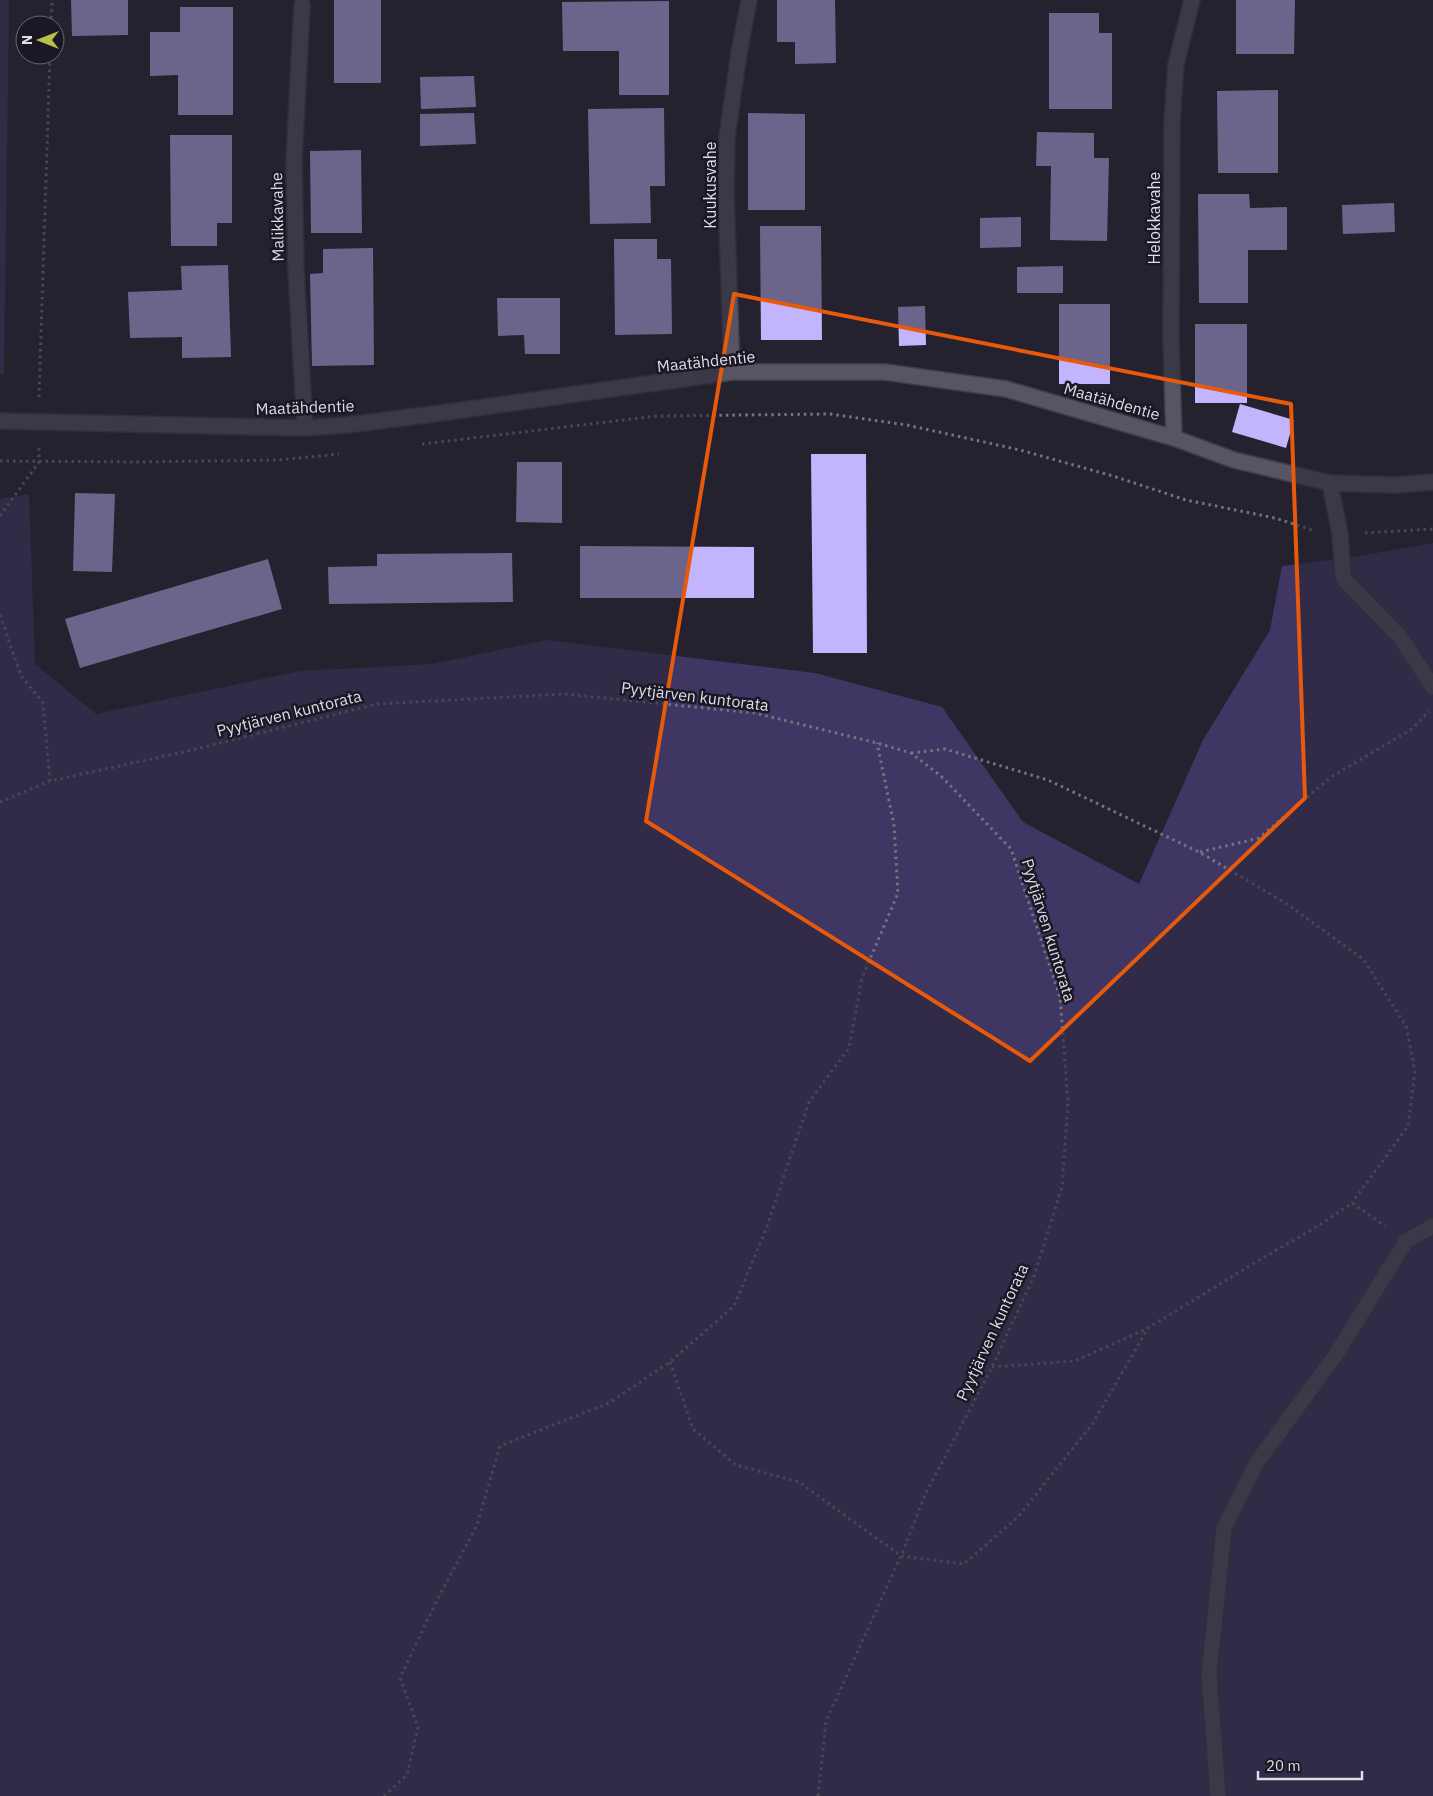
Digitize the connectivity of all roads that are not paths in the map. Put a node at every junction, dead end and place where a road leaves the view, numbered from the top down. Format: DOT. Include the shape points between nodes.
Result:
graph roads {
  1 [pos="750,0"];
  2 [pos="1192,0"];
  3 [pos="302,5"];
  4 [pos="732,372"];
  5 [pos="0,422"];
  6 [pos="305,428"];
  7 [pos="1174,438"];
  8 [pos="1433,482"];
  9 [pos="1330,483"];
  10 [pos="1433,687"];
  11 [pos="1433,1226"];
  12 [pos="1218,1796"];
  1 -- 4 [label="street, Kuukusvahe" via="728,137 726,195"];
  2 -- 7 [label="street, Helokkavahe" via="1176,64 1172,121"];
  3 -- 6 [label="street, Malikkavahe" via="294,160 296,272"];
  4 -- 6 [label="street, Maatähdentie" via="441,413"];
  4 -- 7 [label="street, Maatähdentie" via="885,372 1006,389"];
  5 -- 6 [label="street, Maatähdentie"];
  7 -- 9 [label="street, Maatähdentie" via="1234,460"];
  8 -- 9 [label="street, Maatähdentie" via="1396,485"];
  9 -- 10 [label="street" via="1340,534 1343,578 1400,637"];
  11 -- 12 [label="street" via="1406,1241 1335,1356 1258,1462 1224,1528 1209,1674"];
}
